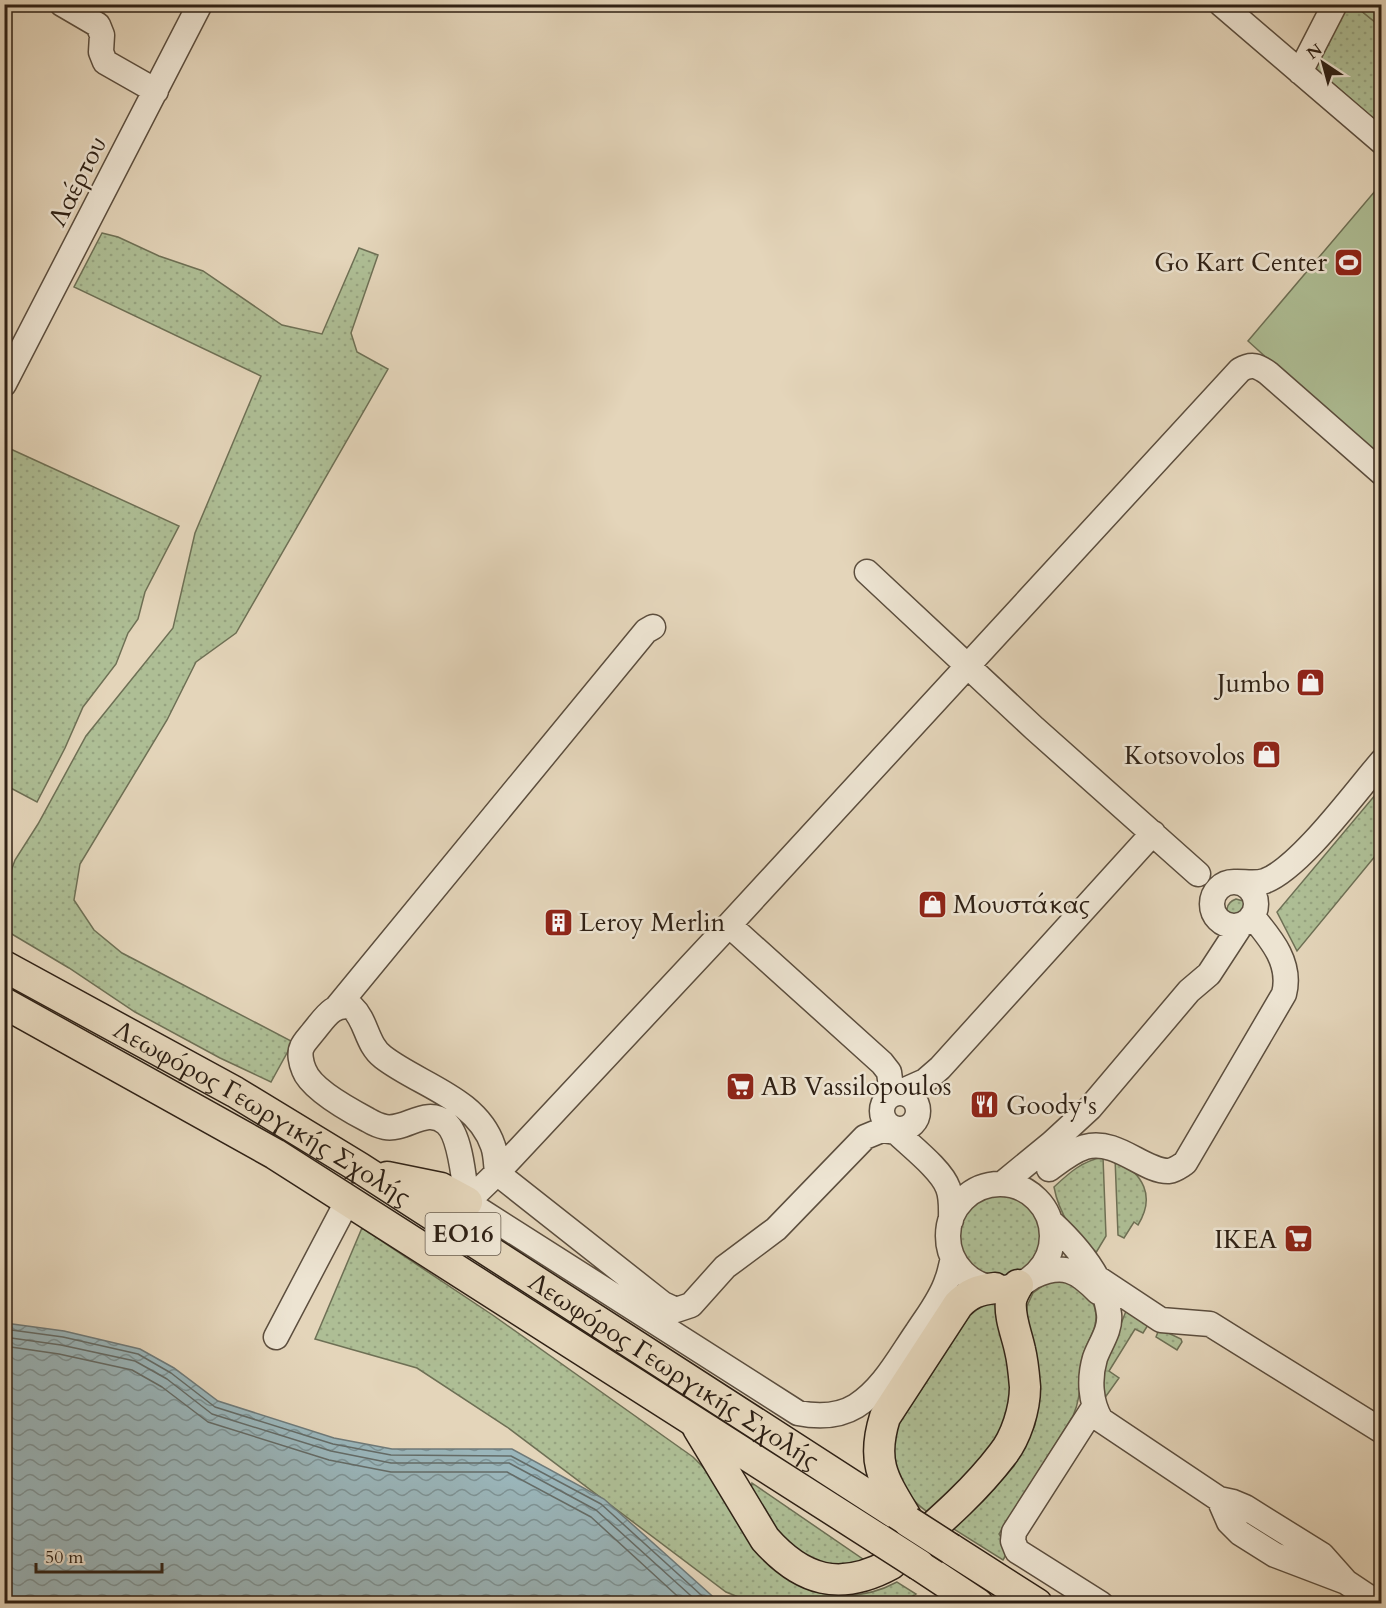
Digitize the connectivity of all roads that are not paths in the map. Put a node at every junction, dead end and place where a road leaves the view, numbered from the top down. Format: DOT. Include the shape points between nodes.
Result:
graph roads {
  1 [pos="62,4"];
  2 [pos="200,4"];
  3 [pos="1221,4"];
  4 [pos="1335,4"];
  5 [pos="1300,72"];
  6 [pos="156,91"];
  7 [pos="1382,142"];
  8 [pos="4,384"];
  9 [pos="1382,473"];
  10 [pos="867,572"];
  11 [pos="653,627"];
  12 [pos="968,666"];
  13 [pos="1382,761"];
  14 [pos="1153,832"];
  15 [pos="1305,851"];
  16 [pos="1221,895"];
  17 [pos="1250,915"];
  18 [pos="729,925"];
  19 [pos="4,966"];
  20 [pos="1189,991"];
  21 [pos="4,1003"];
  22 [pos="337,1007"];
  23 [pos="1090,1108"];
  24 [pos="895,1112"];
  25 [pos="360,1168"];
  26 [pos="1049,1169"];
  27 [pos="497,1173"];
  28 [pos="992,1186"];
  29 [pos="348,1200"];
  30 [pos="467,1202"];
  31 [pos="1047,1215"];
  32 [pos="951,1220"];
  33 [pos="953,1258"];
  34 [pos="1016,1283"];
  35 [pos="1100,1288"];
  36 [pos="276,1337"];
  37 [pos="1094,1407"];
  38 [pos="695,1423"];
  39 [pos="1382,1431"];
  40 [pos="909,1522"];
  41 [pos="978,1604"];
  42 [pos="1037,1604"];
  43 [pos="1101,1604"];
  44 [pos="1379,1604"];
  1 -- 6 [label="street" via="98,25 105,62"];
  2 -- 6 [label="street, Λαέρτου"];
  3 -- 5 [label="street"];
  4 -- 5 [label="street"];
  5 -- 7 [label="street"];
  6 -- 8 [label="street, Λαέρτου"];
  9 -- 12 [label="street" via="1268,373 1248,366 1240,370"];
  10 -- 12 [label="street"];
  11 -- 22 [label="street" via="646,630"];
  12 -- 14 [label="street"];
  12 -- 18 [label="street"];
  13 -- 15 [label="street"];
  14 -- 16 [label="street" via="1198,874 1210,878"];
  14 -- 24 [label="street"];
  15 -- 16 [label="street" via="1264,881"];
  15 -- 17 [label="street" via="1285,881"];
  16 -- 17 [label="street" via="1222,922 1228,925"];
  16 -- 17 [label="street" via="1249,887 1255,898"];
  16 -- 20 [label="street" via="1214,946"];
  17 -- 20 [label="street" via="1209,974"];
  17 -- 26 [label="street" via="1283,962 1287,983 1185,1162 1168,1171 1098,1146 1070,1154"];
  18 -- 24 [label="street" via="882,1063 889,1072"];
  18 -- 27 [label="street"];
  19 -- 25 [label="main road, Λεωφόρος Γεωργικής Σχολής / ΕΟ16" via="235,1092"];
  20 -- 23 [label="street"];
  21 -- 29 [label="main road, Λεωφόρος Γεωργικής Σχολής / ΕΟ16" via="241,1134"];
  22 -- 27 [label="street" via="352,1006 371,1044 382,1056 444,1092 473,1117 494,1148"];
  22 -- 30 [label="street" via="302,1047 301,1058 310,1080 386,1128 423,1117 434,1116 444,1121 454,1130"];
  23 -- 26 [label="street"];
  23 -- 28 [label="street" via="1052,1143"];
  24 -- 27 [label="street" via="882,1130 854,1148 776,1229 725,1267 692,1305 676,1310 663,1304"];
  24 -- 28 [label="street" via="959,1175"];
  24 -- 32 [label="street" via="947,1186"];
  25 -- 30 [label="main road" via="395,1180 441,1188"];
  25 -- 40 [label="main road, Λεωφόρος Γεωργικής Σχολής / ΕΟ16"];
  26 -- 31 [label="street" via="1042,1189"];
  27 -- 30 [label="street"];
  28 -- 31 [label="street" via="1018,1187 1032,1195"];
  28 -- 32 [label="street" via="963,1200"];
  29 -- 36 [label="street"];
  29 -- 38 [label="main road, Λεωφόρος Γεωργικής Σχολής / ΕΟ16"];
  30 -- 33 [label="street" via="798,1413 816,1417 855,1407 885,1379 938,1301"];
  31 -- 34 [label="street" via="1052,1246 1048,1257"];
  31 -- 35 [label="street" via="1079,1252"];
  32 -- 33 [label="street" via="948,1233"];
  33 -- 34 [label="street" via="970,1279 982,1285"];
  34 -- 35 [label="street" via="1047,1270 1069,1270"];
  34 -- 38 [label="main road" via="1012,1319 1025,1389 1013,1436 975,1486 882,1569 837,1580 792,1565 765,1539"];
  34 -- 40 [label="main road" via="978,1290 958,1305 885,1417 879,1436 881,1472"];
  35 -- 37 [label="street" via="1109,1314 1095,1359"];
  35 -- 39 [label="street" via="1161,1320 1210,1324"];
  37 -- 43 [label="street" via="1014,1532 1013,1541 1017,1551"];
  37 -- 44 [label="street" via="1101,1420 1219,1499 1229,1522 1240,1533 1275,1555 1346,1582"];
  38 -- 41 [label="main road, Λεωφόρος Γεωργικής Σχολής / ΕΟ16, bridge"];
  40 -- 42 [label="main road, ΕΟ16, bridge"];
}
